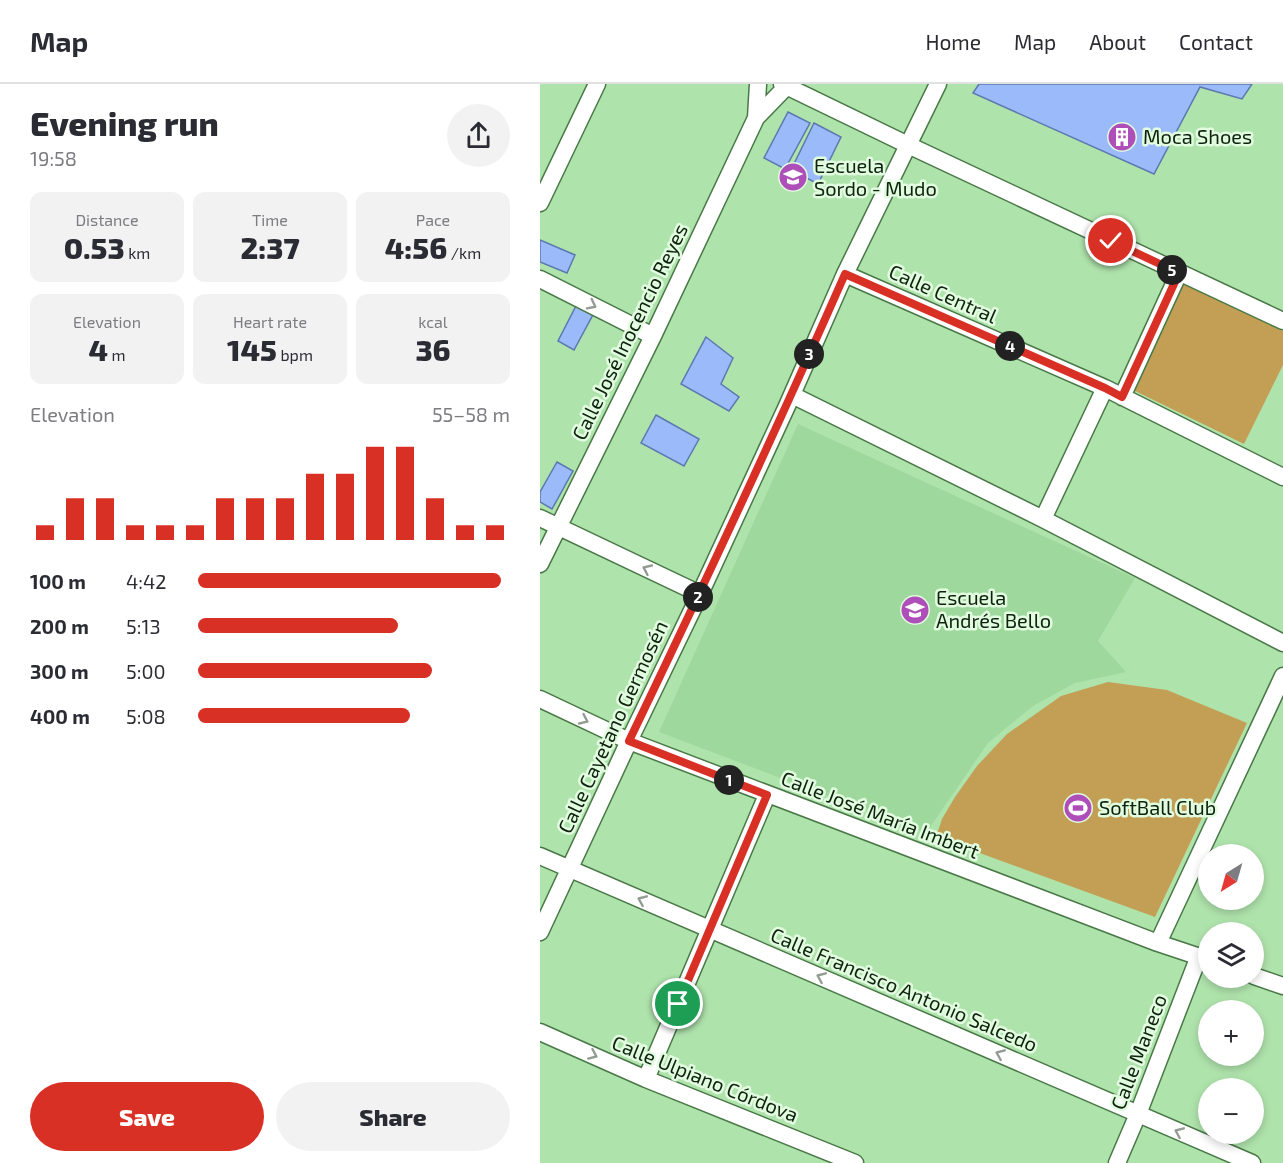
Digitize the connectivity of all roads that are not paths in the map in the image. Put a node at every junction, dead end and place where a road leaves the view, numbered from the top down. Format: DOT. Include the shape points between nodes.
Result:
graph roads {
  1 [pos="597,84"];
  2 [pos="758,84"];
  3 [pos="938,84"];
  4 [pos="786,85"];
  5 [pos="756,118"];
  6 [pos="908,145"];
  7 [pos="540,203"];
  8 [pos="1179,273"];
  9 [pos="845,274"];
  10 [pos="540,279"];
  11 [pos="1283,321"];
  12 [pos="654,336"];
  13 [pos="1105,388"];
  14 [pos="792,395"];
  15 [pos="1122,397"];
  16 [pos="1283,477"];
  17 [pos="540,518"];
  18 [pos="1043,519"];
  19 [pos="558,526"];
  20 [pos="540,564"];
  21 [pos="700,594"];
  22 [pos="1283,643"];
  23 [pos="1283,676"];
  24 [pos="540,699"];
  25 [pos="629,741"];
  26 [pos="767,795"];
  27 [pos="540,856"];
  28 [pos="570,869"];
  29 [pos="709,929"];
  30 [pos="540,932"];
  31 [pos="1158,943"];
  32 [pos="1198,956"];
  33 [pos="1198,972"];
  34 [pos="1264,979"];
  35 [pos="1283,986"];
  36 [pos="540,1032"];
  37 [pos="646,1079"];
  38 [pos="1138,1114"];
  39 [pos="855,1163"];
  40 [pos="1117,1163"];
  41 [pos="1252,1163"];
  1 -- 7 [label="street"];
  2 -- 5 [label="street, Calle José Inocencio Reyes"];
  3 -- 6 [label="street, Calle Cayetano Germosén"];
  4 -- 5 [label="street, Calle José Inocencio Reyes"];
  4 -- 6 [label="street"];
  5 -- 12 [label="street, Calle José Inocencio Reyes"];
  6 -- 8 [label="street"];
  6 -- 9 [label="street, Calle Cayetano Germosén"];
  8 -- 11 [label="street"];
  8 -- 15 [label="street"];
  9 -- 13 [label="street, Calle Central"];
  9 -- 14 [label="street, Calle Cayetano Germosén"];
  10 -- 12 [label="street, one-way"];
  12 -- 19 [label="street, Calle José Inocencio Reyes"];
  13 -- 15 [label="street, Calle Central"];
  13 -- 18 [label="street"];
  14 -- 18 [label="street"];
  14 -- 21 [label="street, Calle Cayetano Germosén"];
  15 -- 16 [label="street, Calle Central"];
  17 -- 19 [label="street"];
  18 -- 22 [label="street"];
  19 -- 20 [label="street, Calle José Inocencio Reyes"];
  21 -- 19 [label="street, one-way"];
  21 -- 25 [label="street, Calle Cayetano Germosén"];
  23 -- 31 [label="street"];
  24 -- 25 [label="street, Calle José María Imbert, one-way"];
  25 -- 26 [label="street, Calle José María Imbert"];
  25 -- 28 [label="street, Calle Cayetano Germosén"];
  26 -- 29 [label="street"];
  26 -- 31 [label="street, Calle José María Imbert"];
  27 -- 28 [label="street, Calle Francisco Antonio Salcedo"];
  29 -- 28 [label="street, Calle Francisco Antonio Salcedo, one-way"];
  28 -- 30 [label="street, Calle Cayetano Germosén"];
  29 -- 37 [label="street"];
  38 -- 29 [label="street, Calle Francisco Antonio Salcedo, one-way"];
  31 -- 32 [label="street, Calle José María Imbert"];
  33 -- 38 [label="street, Calle Maneco"];
  34 -- 35 [label="street"];
  36 -- 37 [label="street, Calle Ulpiano Córdova, one-way"];
  37 -- 39 [label="street, Calle Ulpiano Córdova"];
  38 -- 40 [label="street, Calle Maneco"];
  41 -- 38 [label="street, Calle Francisco Antonio Salcedo, one-way"];
}
